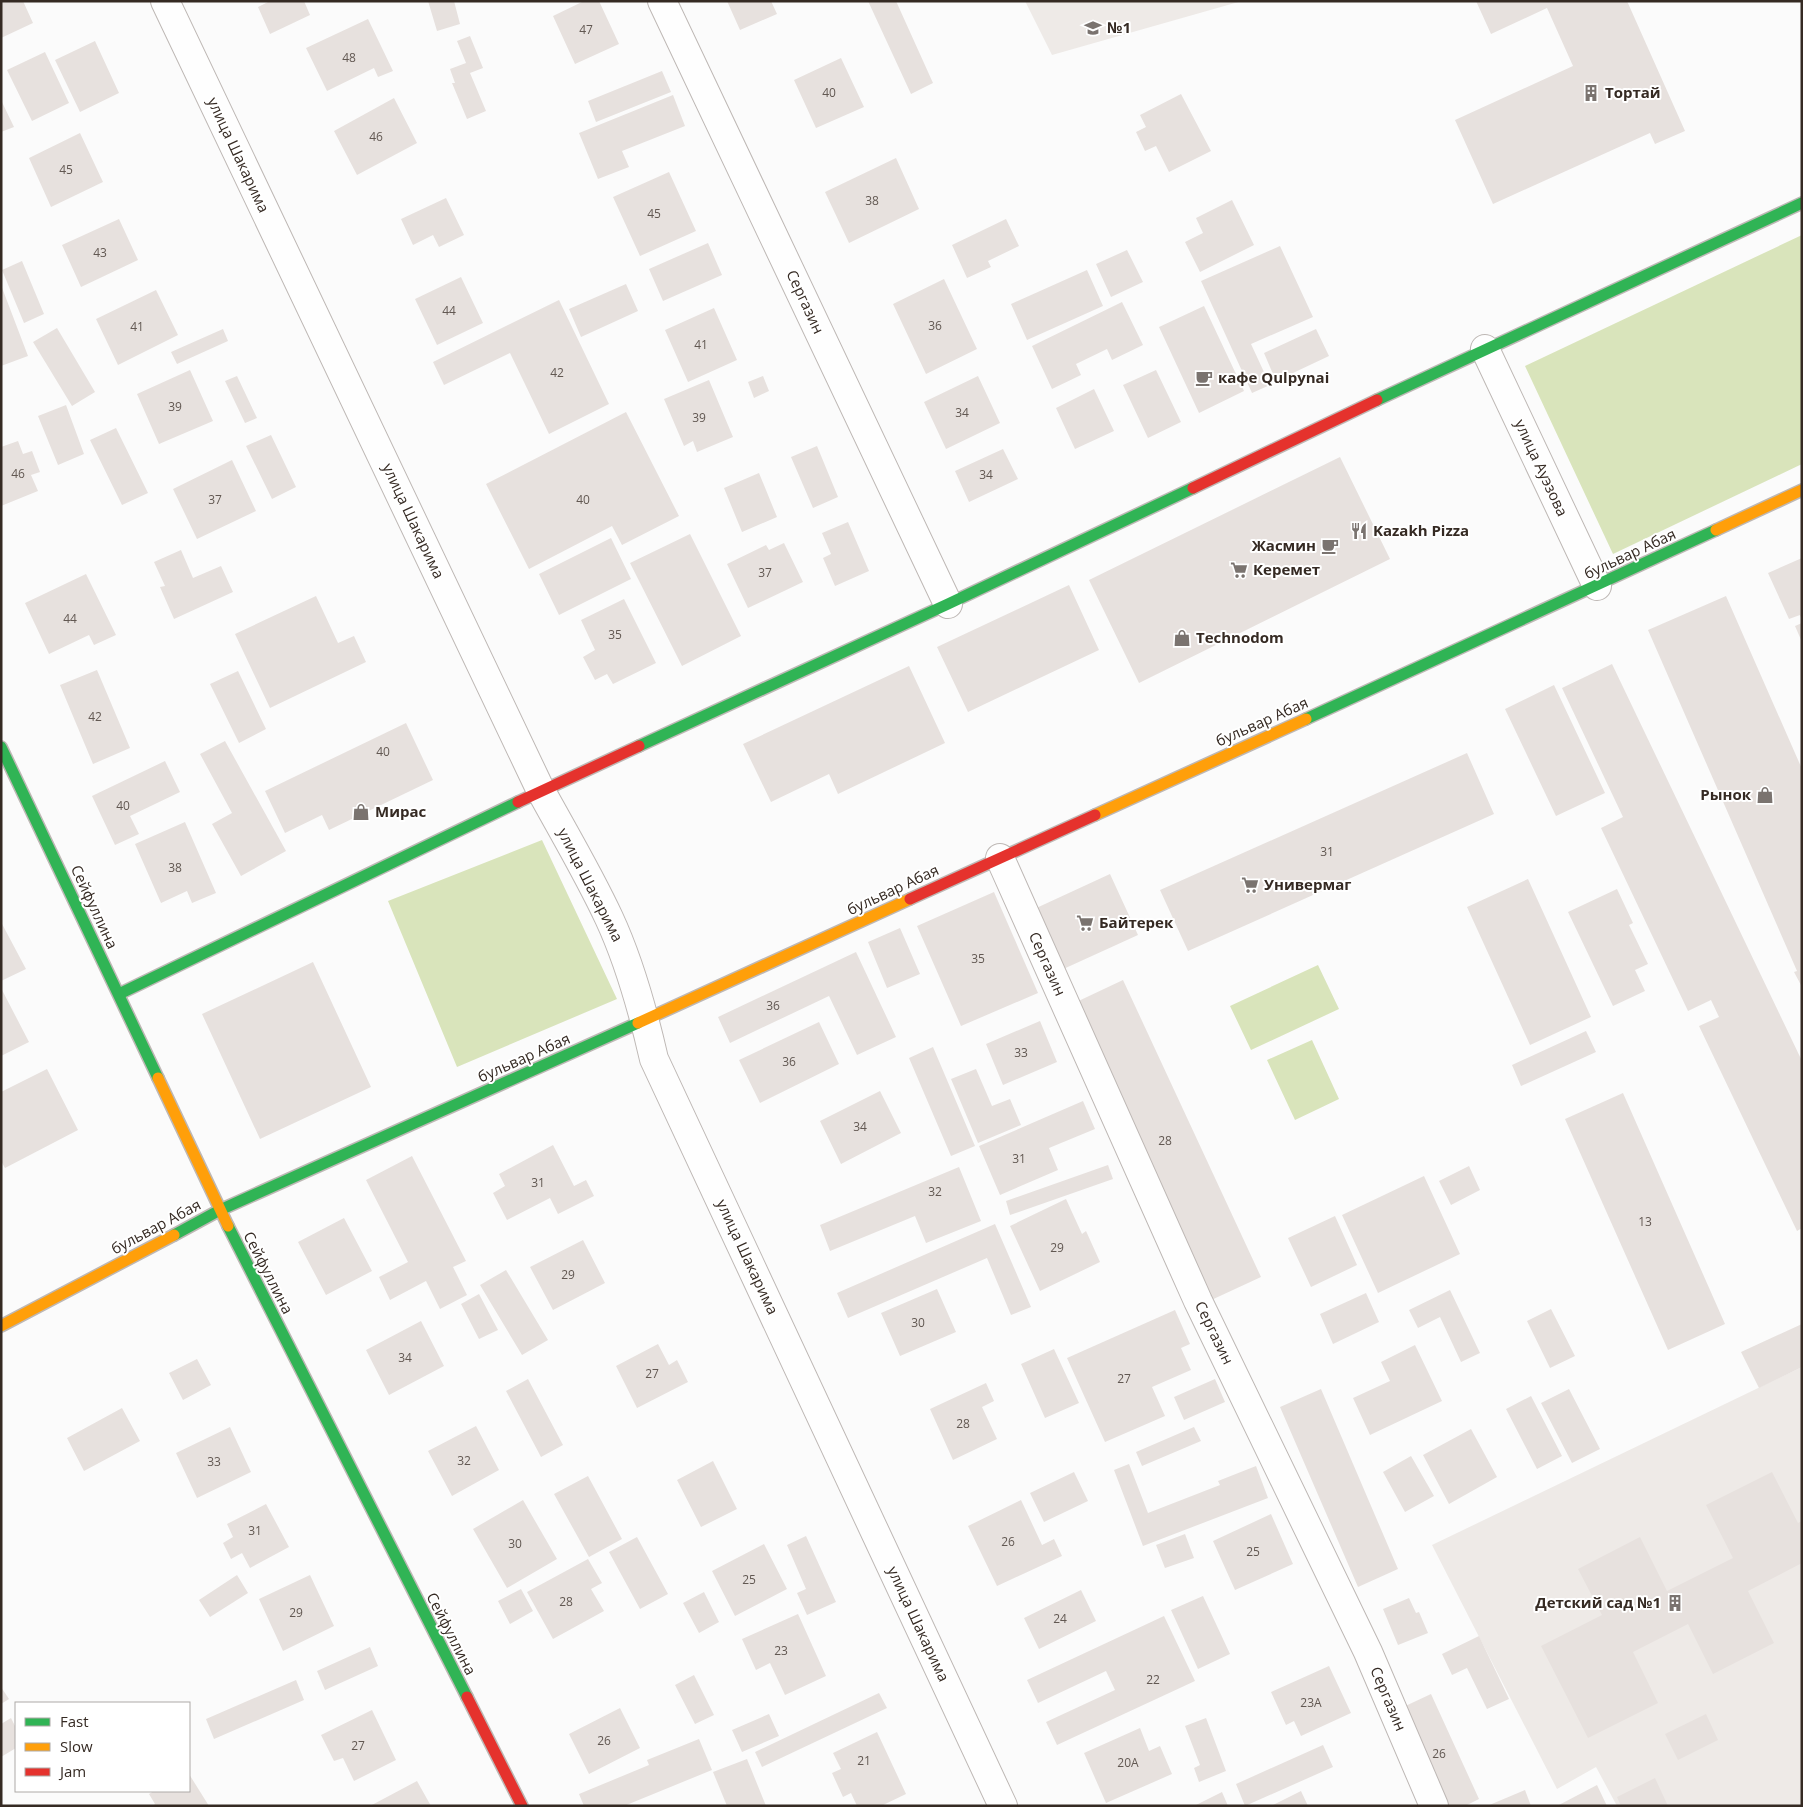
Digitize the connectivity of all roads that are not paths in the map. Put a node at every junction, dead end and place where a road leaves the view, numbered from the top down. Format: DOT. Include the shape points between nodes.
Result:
graph roads {
  1 [pos="165,1"];
  2 [pos="662,1"];
  3 [pos="1802,203"];
  4 [pos="1485,349"];
  5 [pos="1802,490"];
  6 [pos="1597,586"];
  7 [pos="948,604"];
  8 [pos="1,747"];
  9 [pos="541,791"];
  10 [pos="1000,858"];
  11 [pos="119,994"];
  12 [pos="645,1020"];
  13 [pos="220,1210"];
  14 [pos="1,1326"];
  15 [pos="522,1806"];
  16 [pos="1003,1806"];
  17 [pos="1434,1806"];
  1 -- 9 [label="street, улица Шакарима"];
  2 -- 7 [label="street, Сергазин"];
  3 -- 4 [label="main road"];
  4 -- 6 [label="street, улица Ауэзова"];
  4 -- 7 [label="main road"];
  5 -- 6 [label="main road, бульвар Абая"];
  6 -- 10 [label="main road, бульвар Абая"];
  7 -- 9 [label="main road"];
  8 -- 11 [label="main road, Сейфуллина"];
  9 -- 11 [label="main road"];
  9 -- 12 [label="street, улица Шакарима" via="620,942"];
  10 -- 12 [label="main road, бульвар Абая"];
  10 -- 17 [label="street, Сергазин" via="1198,1301 1368,1652"];
  11 -- 13 [label="main road, Сейфуллина"];
  12 -- 13 [label="main road, бульвар Абая"];
  12 -- 16 [label="street, улица Шакарима" via="654,1059"];
  13 -- 14 [label="main road, бульвар Абая"];
  13 -- 15 [label="main road, Сейфуллина"];
}
